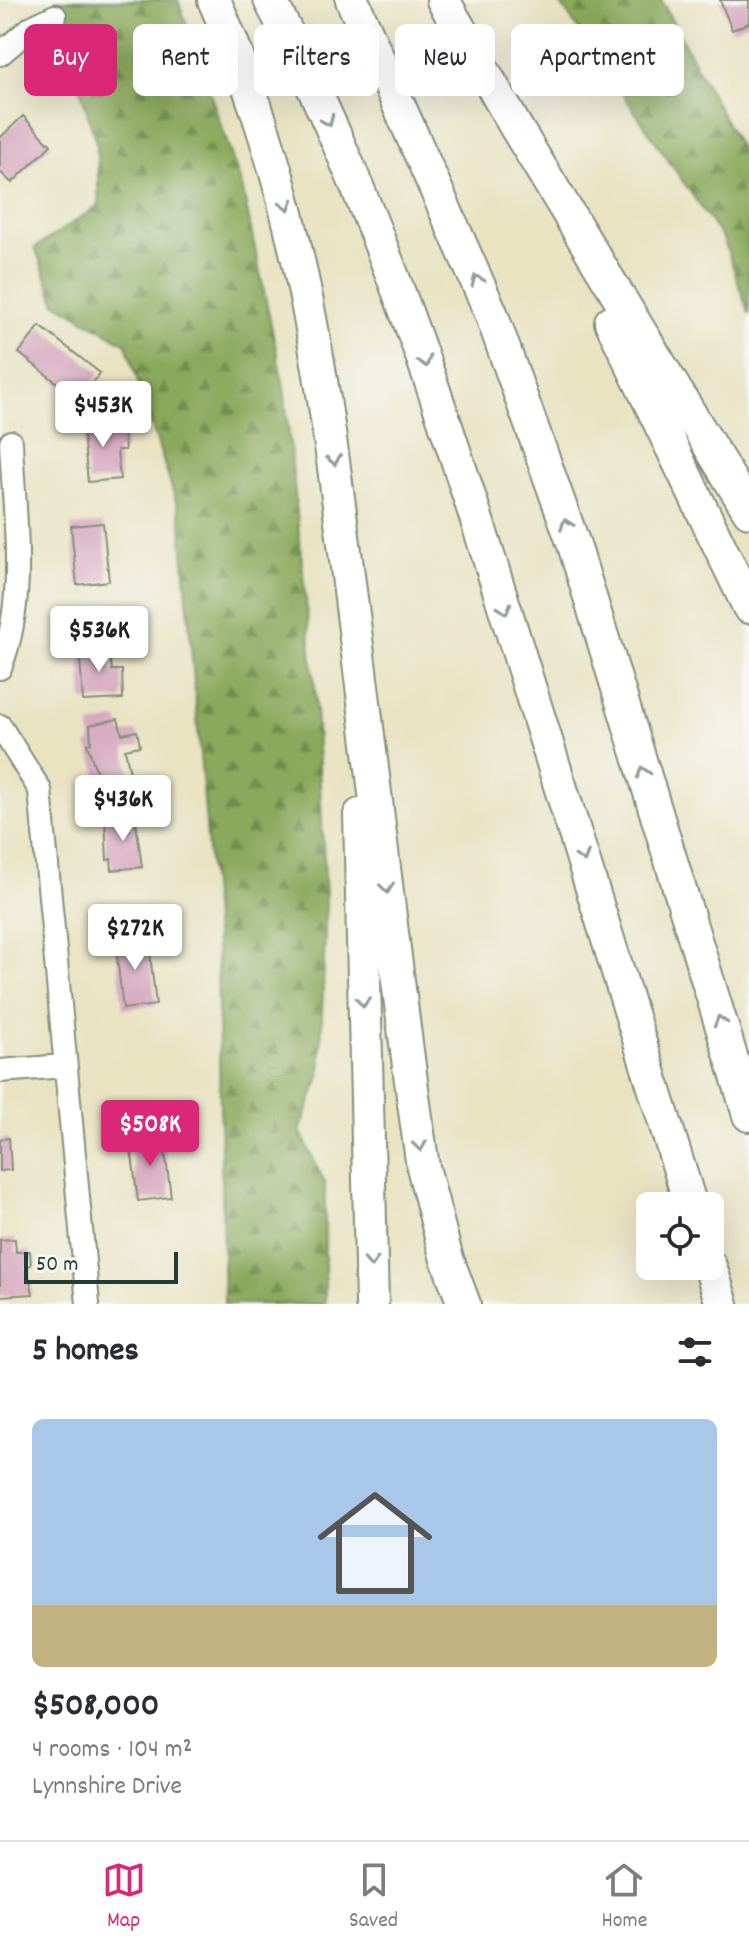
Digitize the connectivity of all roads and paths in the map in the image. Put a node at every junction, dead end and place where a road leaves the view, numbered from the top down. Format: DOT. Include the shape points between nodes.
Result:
graph roads {
  1 [pos="214,0"];
  2 [pos="270,0"];
  3 [pos="352,0"];
  4 [pos="443,0"];
  5 [pos="55,16"];
  6 [pos="0,54"];
  7 [pos="517,129"];
  8 [pos="11,442"];
  9 [pos="749,511"];
  10 [pos="749,607"];
  11 [pos="357,644"];
  12 [pos="0,668"];
  13 [pos="0,726"];
  14 [pos="65,1066"];
  15 [pos="0,1071"];
  16 [pos="746,1105"];
  17 [pos="687,1192"];
  18 [pos="714,1280"];
  19 [pos="88,1304"];
  20 [pos="372,1304"];
  21 [pos="464,1304"];
  22 [pos="722,1304"];
  1 -- 11 [label="highway, one-way" via="242,66 293,228 324,388"];
  2 -- 17 [label="highway, one-way" via="377,231 421,351"];
  16 -- 3 [label="highway, one-way" via="574,545 512,371"];
  4 -- 7 [label="highway"];
  5 -- 6 [label="street" via="32,27"];
  7 -- 9 [label="highway"];
  7 -- 10 [label="highway"];
  8 -- 12 [label="street" via="17,597"];
  11 -- 20 [label="highway, one-way"];
  11 -- 21 [label="highway, one-way" via="423,1167"];
  13 -- 14 [label="street" via="40,790"];
  14 -- 15 [label="street"];
  14 -- 19 [label="street"];
  18 -- 22 [label="highway"];
}
